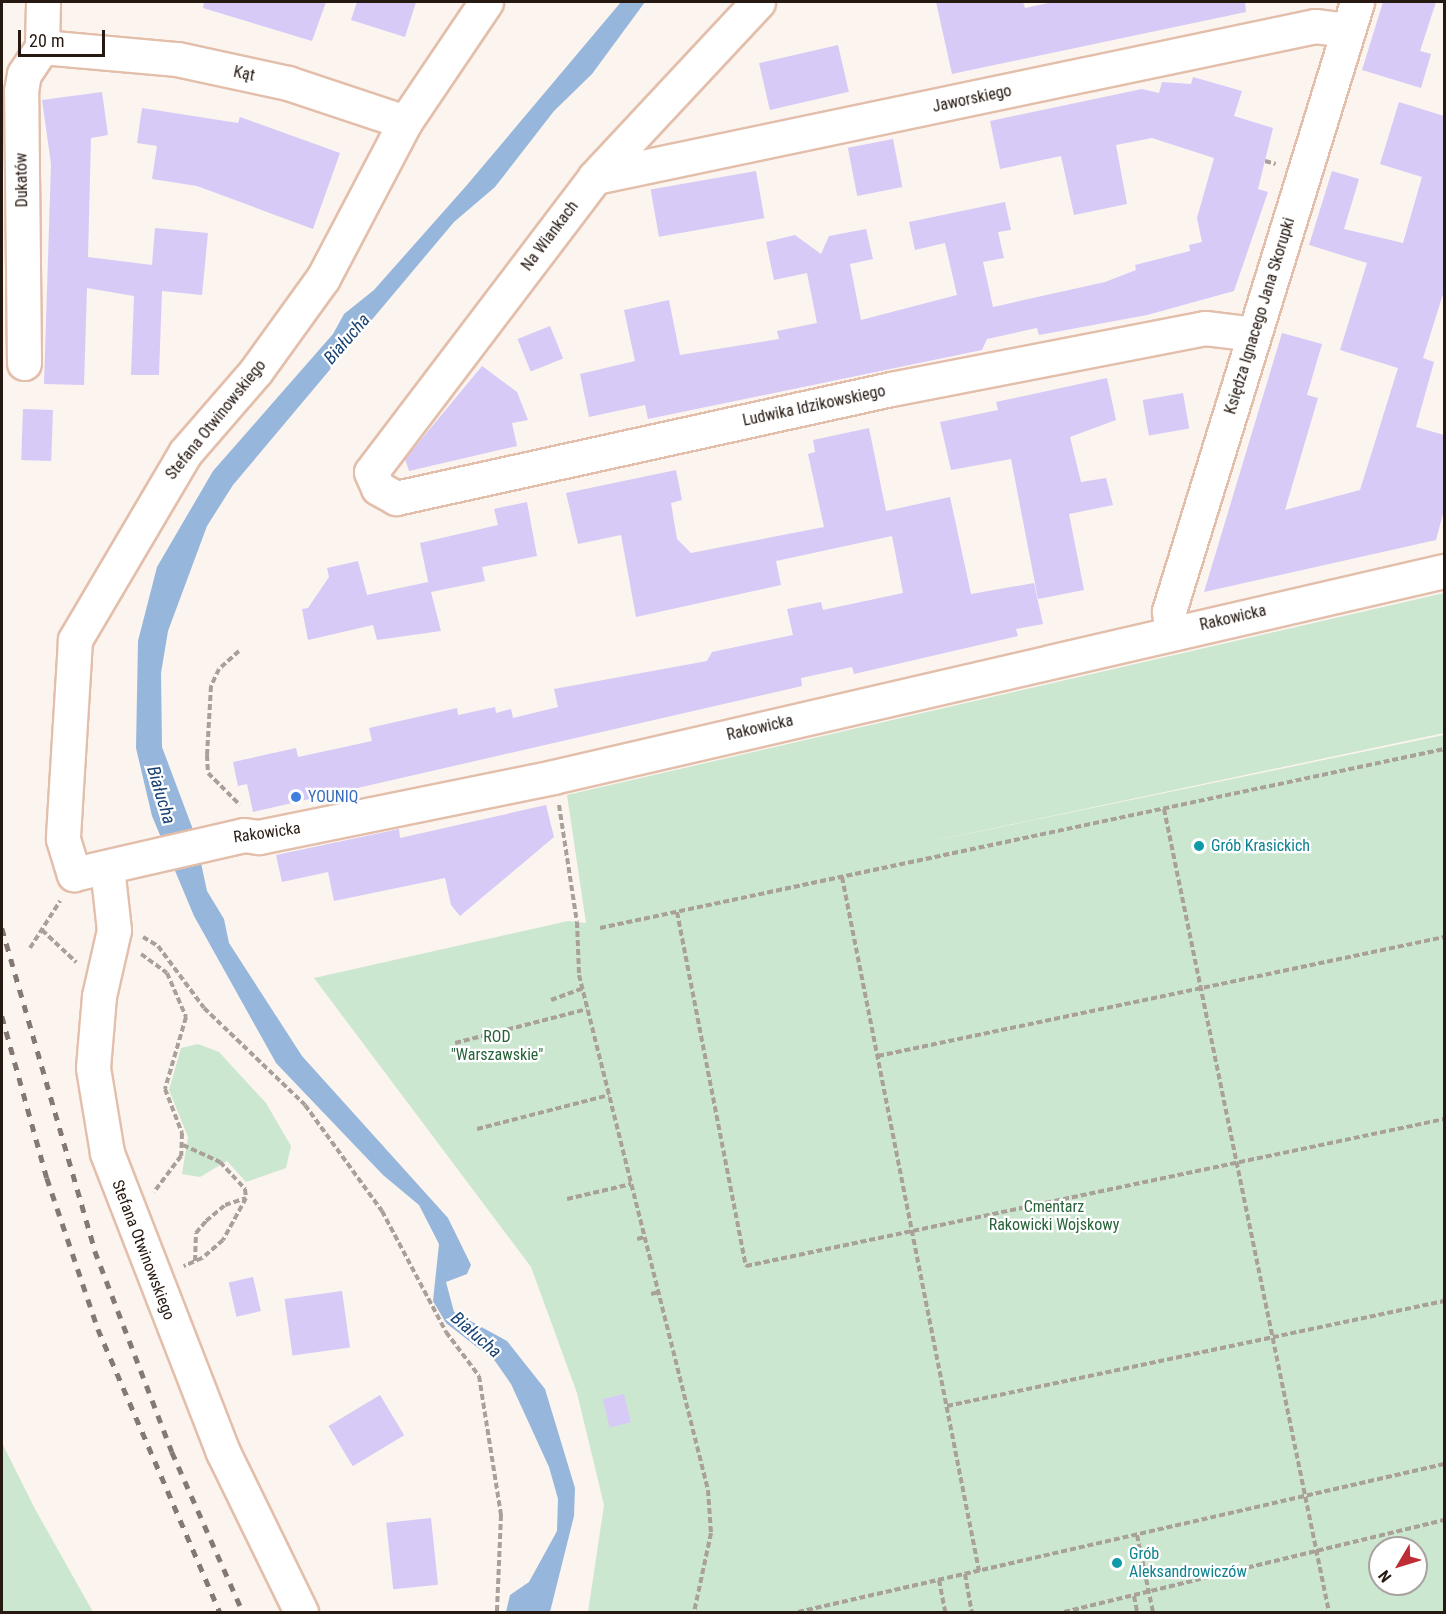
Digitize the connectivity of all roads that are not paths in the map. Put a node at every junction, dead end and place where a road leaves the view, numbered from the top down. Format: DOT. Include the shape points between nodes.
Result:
graph roads {
  1 [pos="43,2"];
  2 [pos="486,2"];
  3 [pos="758,2"];
  4 [pos="1353,16"];
  5 [pos="42,47"];
  6 [pos="405,122"];
  7 [pos="596,177"];
  8 [pos="1254,334"];
  9 [pos="24,363"];
  10 [pos="378,488"];
  11 [pos="1444,571"];
  12 [pos="1171,632"];
  13 [pos="115,865"];
  14 [pos="74,874"];
  15 [pos="301,1612"];
  1 -- 5 [label="street"];
  2 -- 6 [label="street, Stefana Otwinowskiego"];
  3 -- 7 [label="street, Na Wiankach"];
  4 -- 7 [label="street, Jaworskiego"];
  4 -- 8 [label="street, Księdza Ignacego Jana Skorupki"];
  5 -- 6 [label="street, Kąt" via="177,59 288,83"];
  5 -- 9 [label="street, Dukatów" via="24,74 21,91"];
  6 -- 14 [label="street, Stefana Otwinowskiego" via="323,278 256,371 185,453 75,640 63,839"];
  7 -- 10 [label="street, Na Wiankach" via="370,472"];
  8 -- 10 [label="street, Ludwika Idzikowskiego" via="1205,328 891,389 396,498"];
  8 -- 12 [label="street, Księdza Ignacego Jana Skorupki" via="1169,611"];
  11 -- 12 [label="street, Rakowicka"];
  12 -- 13 [label="street, Rakowicka" via="534,781 259,837 243,821"];
  13 -- 14 [label="street, Rakowicka"];
  13 -- 15 [label="street, Stefana Otwinowskiego" via="113,930 99,996 93,1068 107,1153 223,1452"];
}
